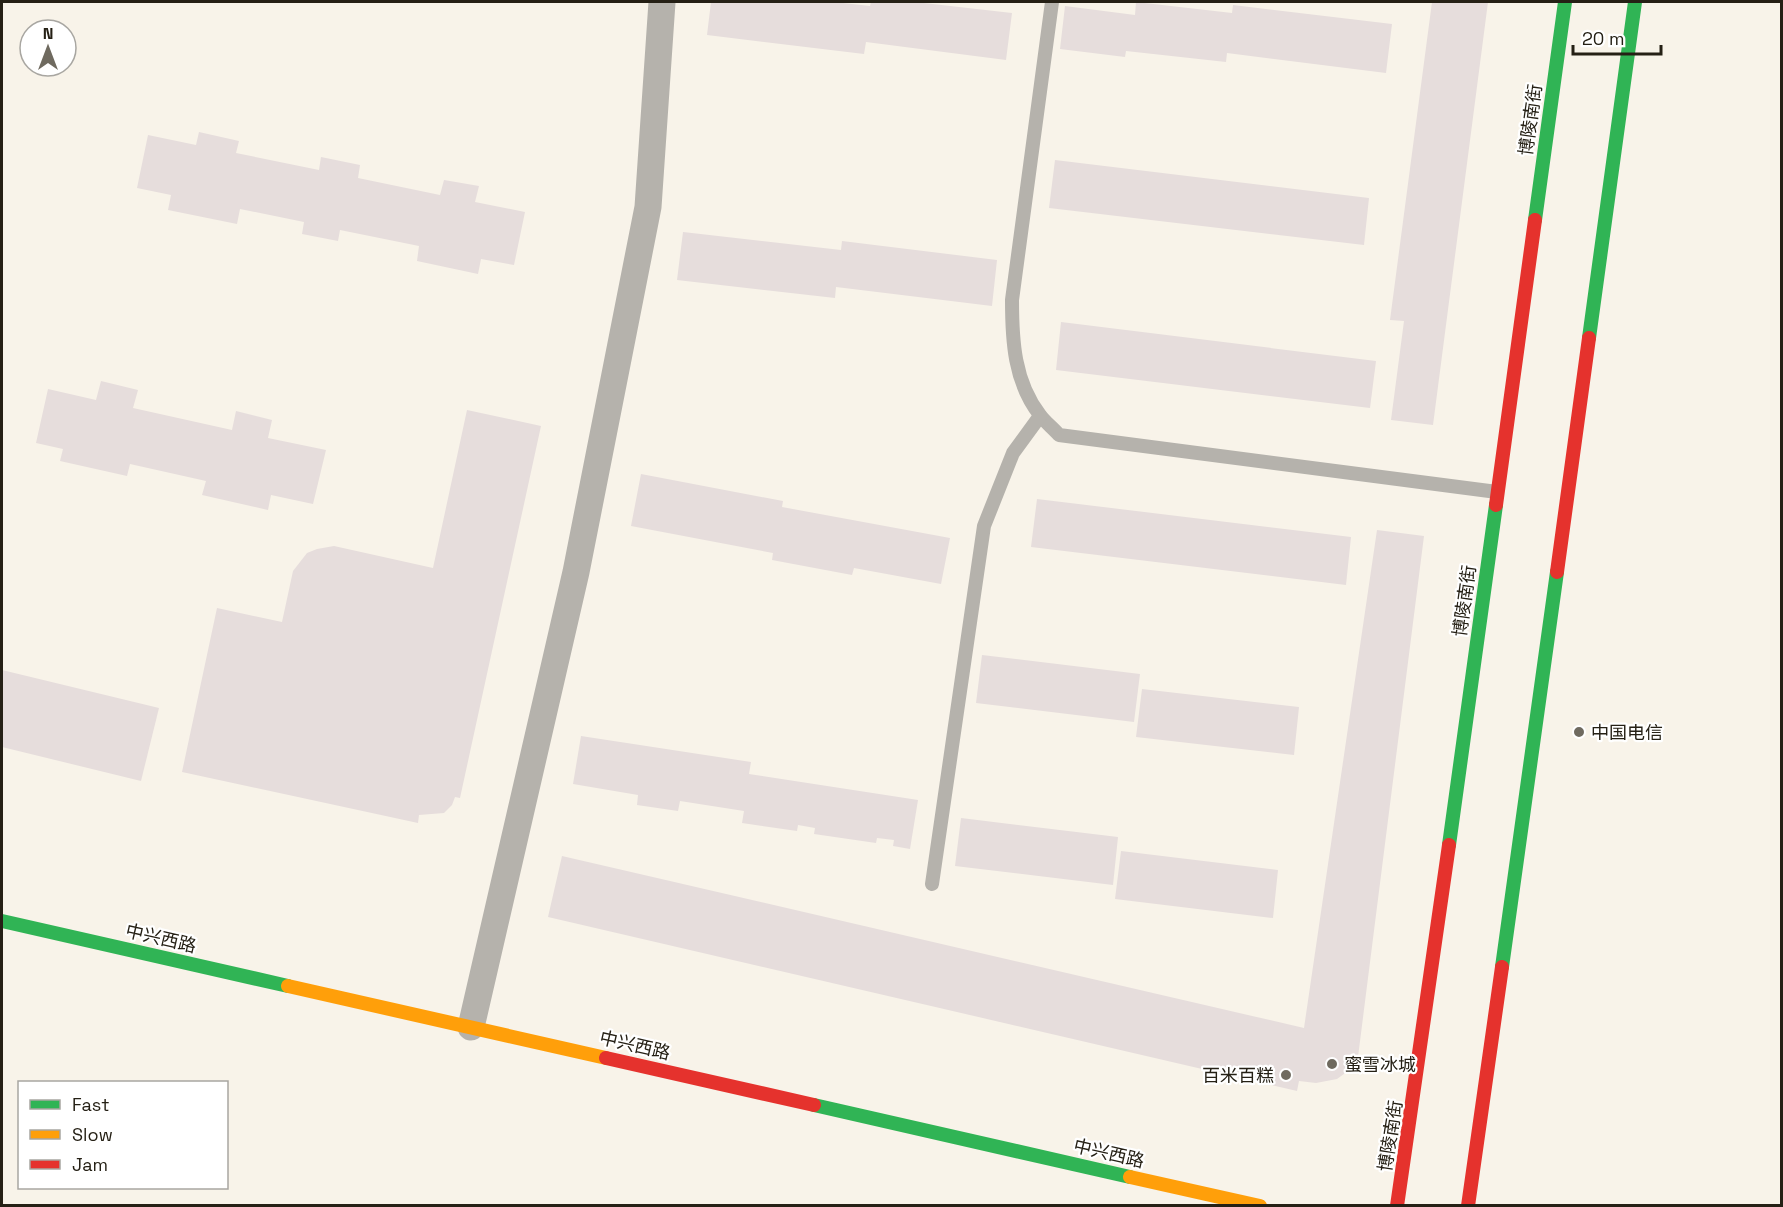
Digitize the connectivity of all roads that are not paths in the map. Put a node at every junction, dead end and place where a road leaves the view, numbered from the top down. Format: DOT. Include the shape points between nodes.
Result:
graph roads {
  1 [pos="662,2"];
  2 [pos="1052,2"];
  3 [pos="1565,2"];
  4 [pos="1635,2"];
  5 [pos="1040,416"];
  6 [pos="1497,492"];
  7 [pos="932,884"];
  8 [pos="2,921"];
  9 [pos="471,1027"];
  10 [pos="1260,1206"];
  11 [pos="1397,1206"];
  12 [pos="1468,1206"];
  1 -- 9 [label="street" via="648,207 576,572"];
  2 -- 5 [label="lane" via="1012,300 1017,365 1026,393"];
  3 -- 6 [label="main road, 博陵南街"];
  4 -- 12 [label="main road"];
  5 -- 6 [label="lane" via="1059,435"];
  5 -- 7 [label="lane" via="1013,453 984,526"];
  6 -- 11 [label="main road, 博陵南街"];
  8 -- 9 [label="main road, 中兴西路"];
  9 -- 10 [label="main road, 中兴西路"];
}
